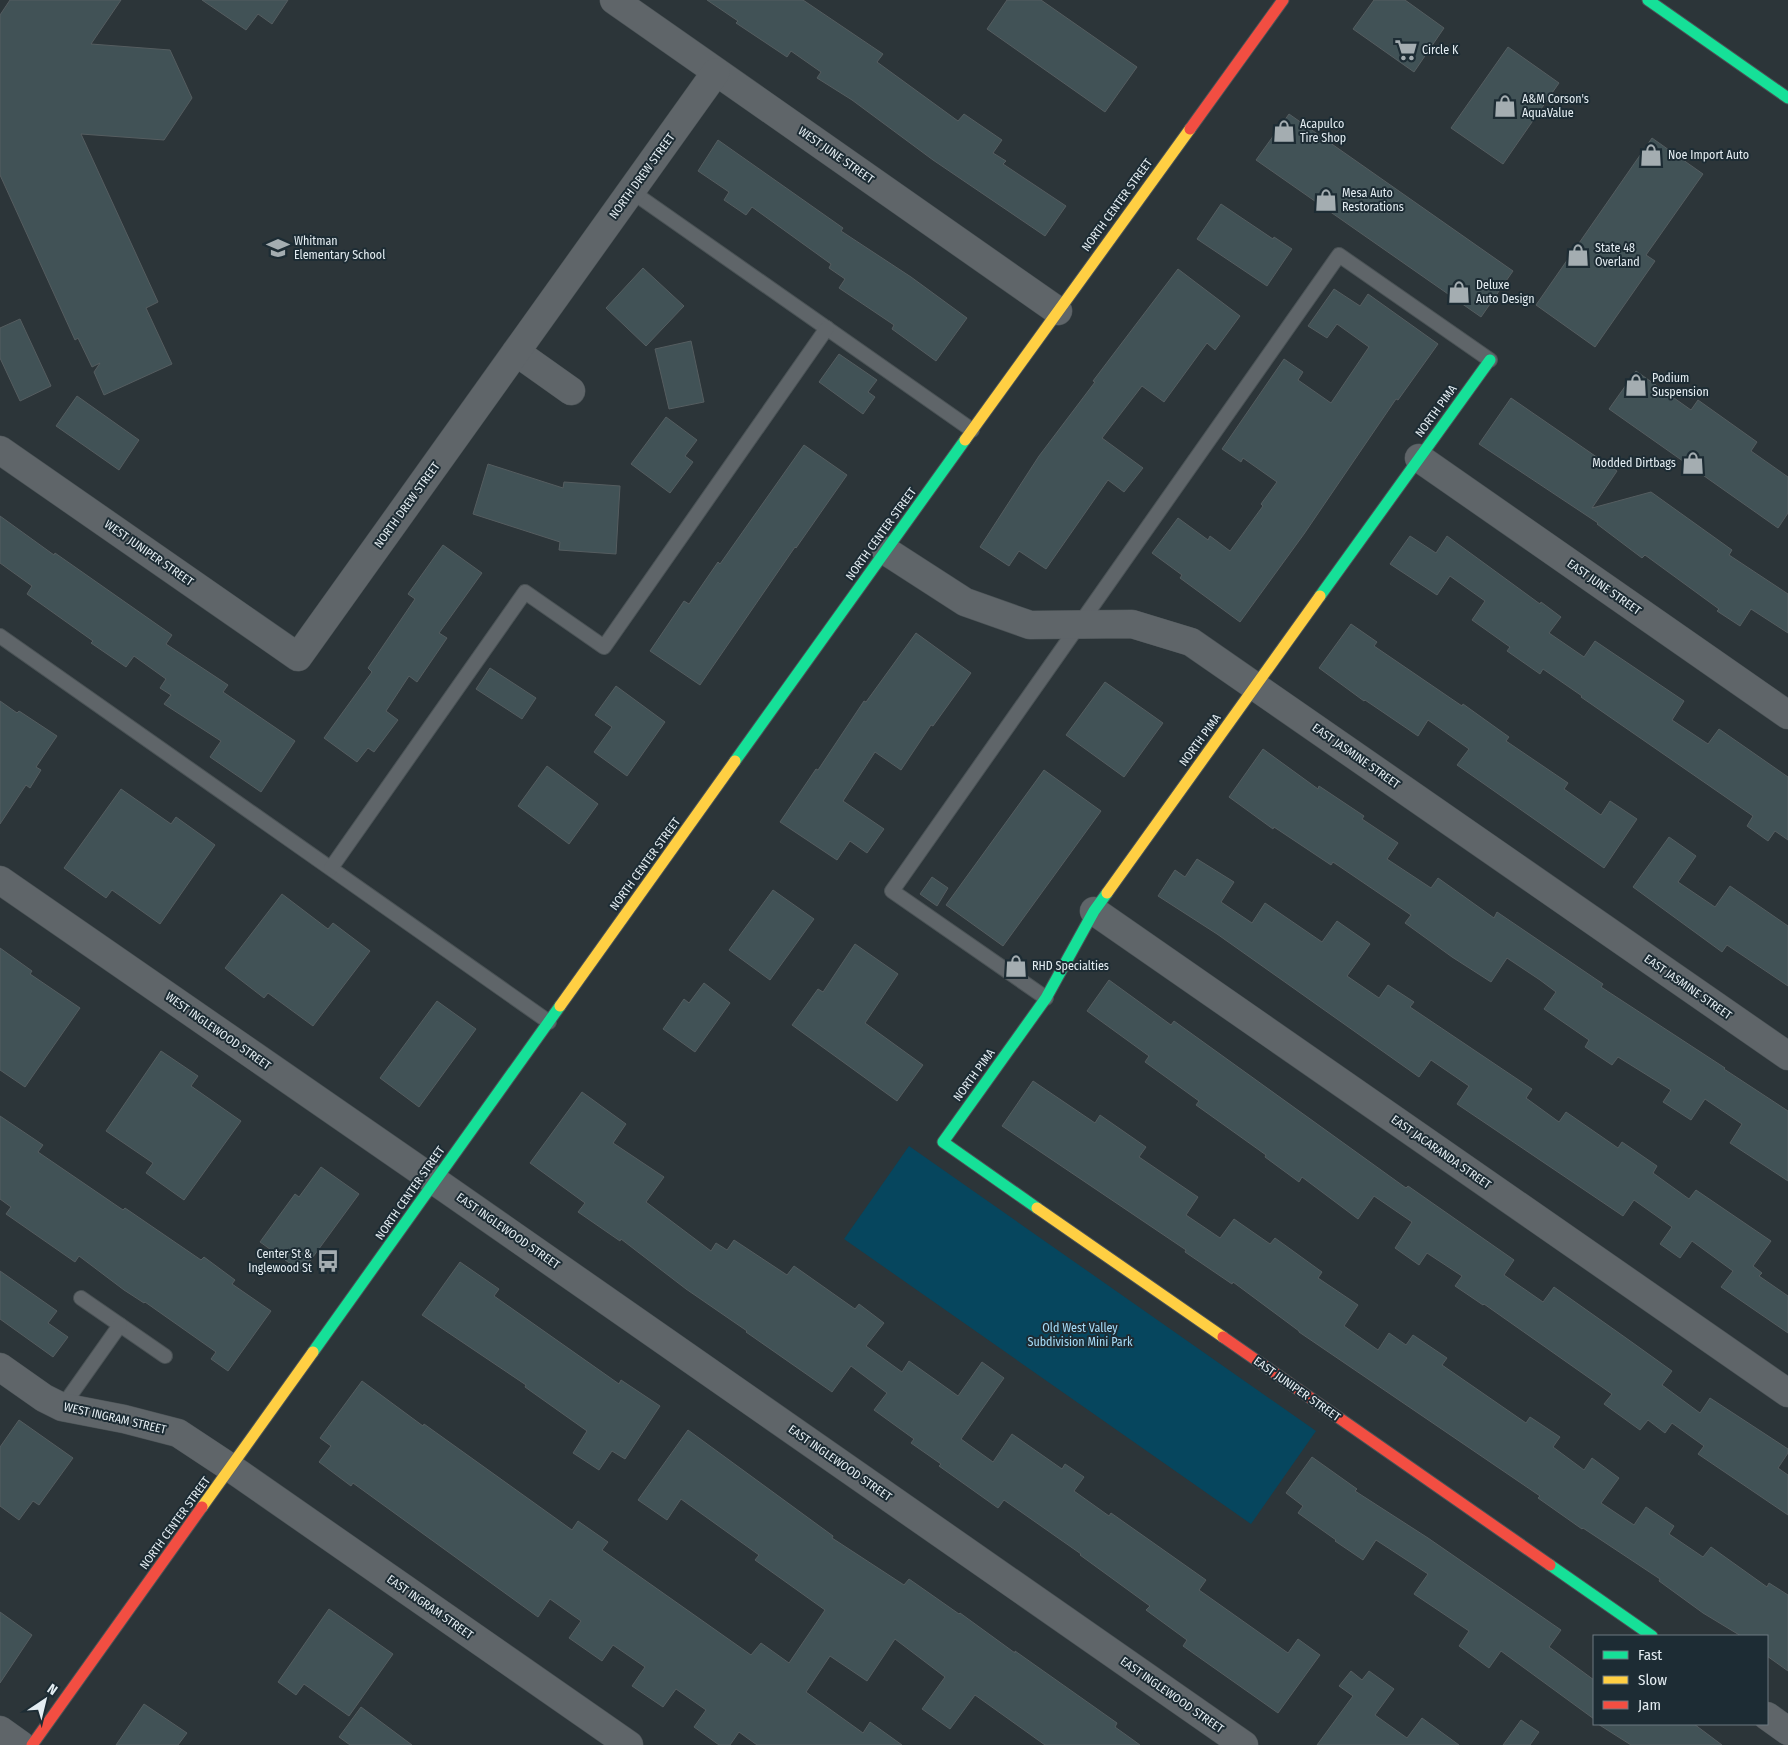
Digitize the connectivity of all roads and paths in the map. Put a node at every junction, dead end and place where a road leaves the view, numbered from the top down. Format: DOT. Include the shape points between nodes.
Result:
graph roads {
  1 [pos="614,0"];
  2 [pos="1283,0"];
  3 [pos="1648,0"];
  4 [pos="716,72"];
  5 [pos="1788,98"];
  6 [pos="631,191"];
  7 [pos="1058,311"];
  8 [pos="827,328"];
  9 [pos="516,352"];
  10 [pos="1490,360"];
  11 [pos="571,391"];
  12 [pos="972,430"];
  13 [pos="0,450"];
  14 [pos="1419,458"];
  15 [pos="886,551"];
  16 [pos="1079,625"];
  17 [pos="0,636"];
  18 [pos="298,657"];
  19 [pos="1256,686"];
  20 [pos="1788,715"];
  21 [pos="331,868"];
  22 [pos="0,880"];
  23 [pos="1094,911"];
  24 [pos="1046,998"];
  25 [pos="549,1022"];
  26 [pos="1788,1056"];
  27 [pos="943,1142"];
  28 [pos="436,1181"];
  29 [pos="81,1298"];
  30 [pos="120,1325"];
  31 [pos="165,1356"];
  32 [pos="0,1367"];
  33 [pos="1788,1394"];
  34 [pos="62,1407"];
  35 [pos="231,1468"];
  36 [pos="1651,1635"];
  37 [pos="1768,1717"];
  38 [pos="0,1730"];
  39 [pos="1788,1731"];
  40 [pos="21,1745"];
  41 [pos="32,1745"];
  42 [pos="629,1745"];
  43 [pos="1244,1745"];
  1 -- 4 [label="street, WEST JUNE STREET"];
  2 -- 7 [label="street, NORTH CENTER STREET"];
  3 -- 5 [label="street"];
  4 -- 6 [label="street, NORTH DREW STREET"];
  4 -- 7 [label="street, WEST JUNE STREET"];
  6 -- 8 [label="lane"];
  6 -- 9 [label="street, NORTH DREW STREET"];
  7 -- 12 [label="street, NORTH CENTER STREET"];
  8 -- 12 [label="lane"];
  8 -- 21 [label="lane" via="604,647 525,592"];
  9 -- 11 [label="street"];
  9 -- 18 [label="street, NORTH DREW STREET"];
  10 -- 14 [label="street, NORTH PIMA"];
  10 -- 16 [label="lane" via="1339,255"];
  12 -- 15 [label="street, NORTH CENTER STREET"];
  13 -- 18 [label="street, WEST JUNIPER STREET"];
  14 -- 19 [label="street, NORTH PIMA"];
  14 -- 20 [label="street, EAST JUNE STREET"];
  15 -- 16 [label="street, EAST JASMINE STREET" via="965,602 1030,625"];
  15 -- 25 [label="street, NORTH CENTER STREET"];
  16 -- 19 [label="street, EAST JASMINE STREET" via="1132,624 1191,642"];
  16 -- 24 [label="lane" via="892,891"];
  17 -- 21 [label="lane"];
  19 -- 23 [label="street, NORTH PIMA"];
  19 -- 26 [label="street, EAST JASMINE STREET"];
  21 -- 25 [label="lane"];
  22 -- 28 [label="street, WEST INGLEWOOD STREET"];
  23 -- 24 [label="street, NORTH PIMA"];
  23 -- 33 [label="street, EAST JACARANDA STREET"];
  24 -- 27 [label="street, NORTH PIMA"];
  25 -- 28 [label="street, NORTH CENTER STREET"];
  27 -- 36 [label="street, EAST JUNIPER STREET"];
  28 -- 35 [label="street, NORTH CENTER STREET"];
  28 -- 43 [label="street, EAST INGLEWOOD STREET"];
  29 -- 30 [label="lane"];
  30 -- 31 [label="lane"];
  30 -- 34 [label="lane"];
  32 -- 34 [label="street, WEST INGRAM STREET"];
  34 -- 35 [label="street, WEST INGRAM STREET" via="178,1433"];
  35 -- 41 [label="street, NORTH CENTER STREET"];
  35 -- 42 [label="street, EAST INGRAM STREET"];
  37 -- 39 [label="street"];
  38 -- 40 [label="street"];
}
